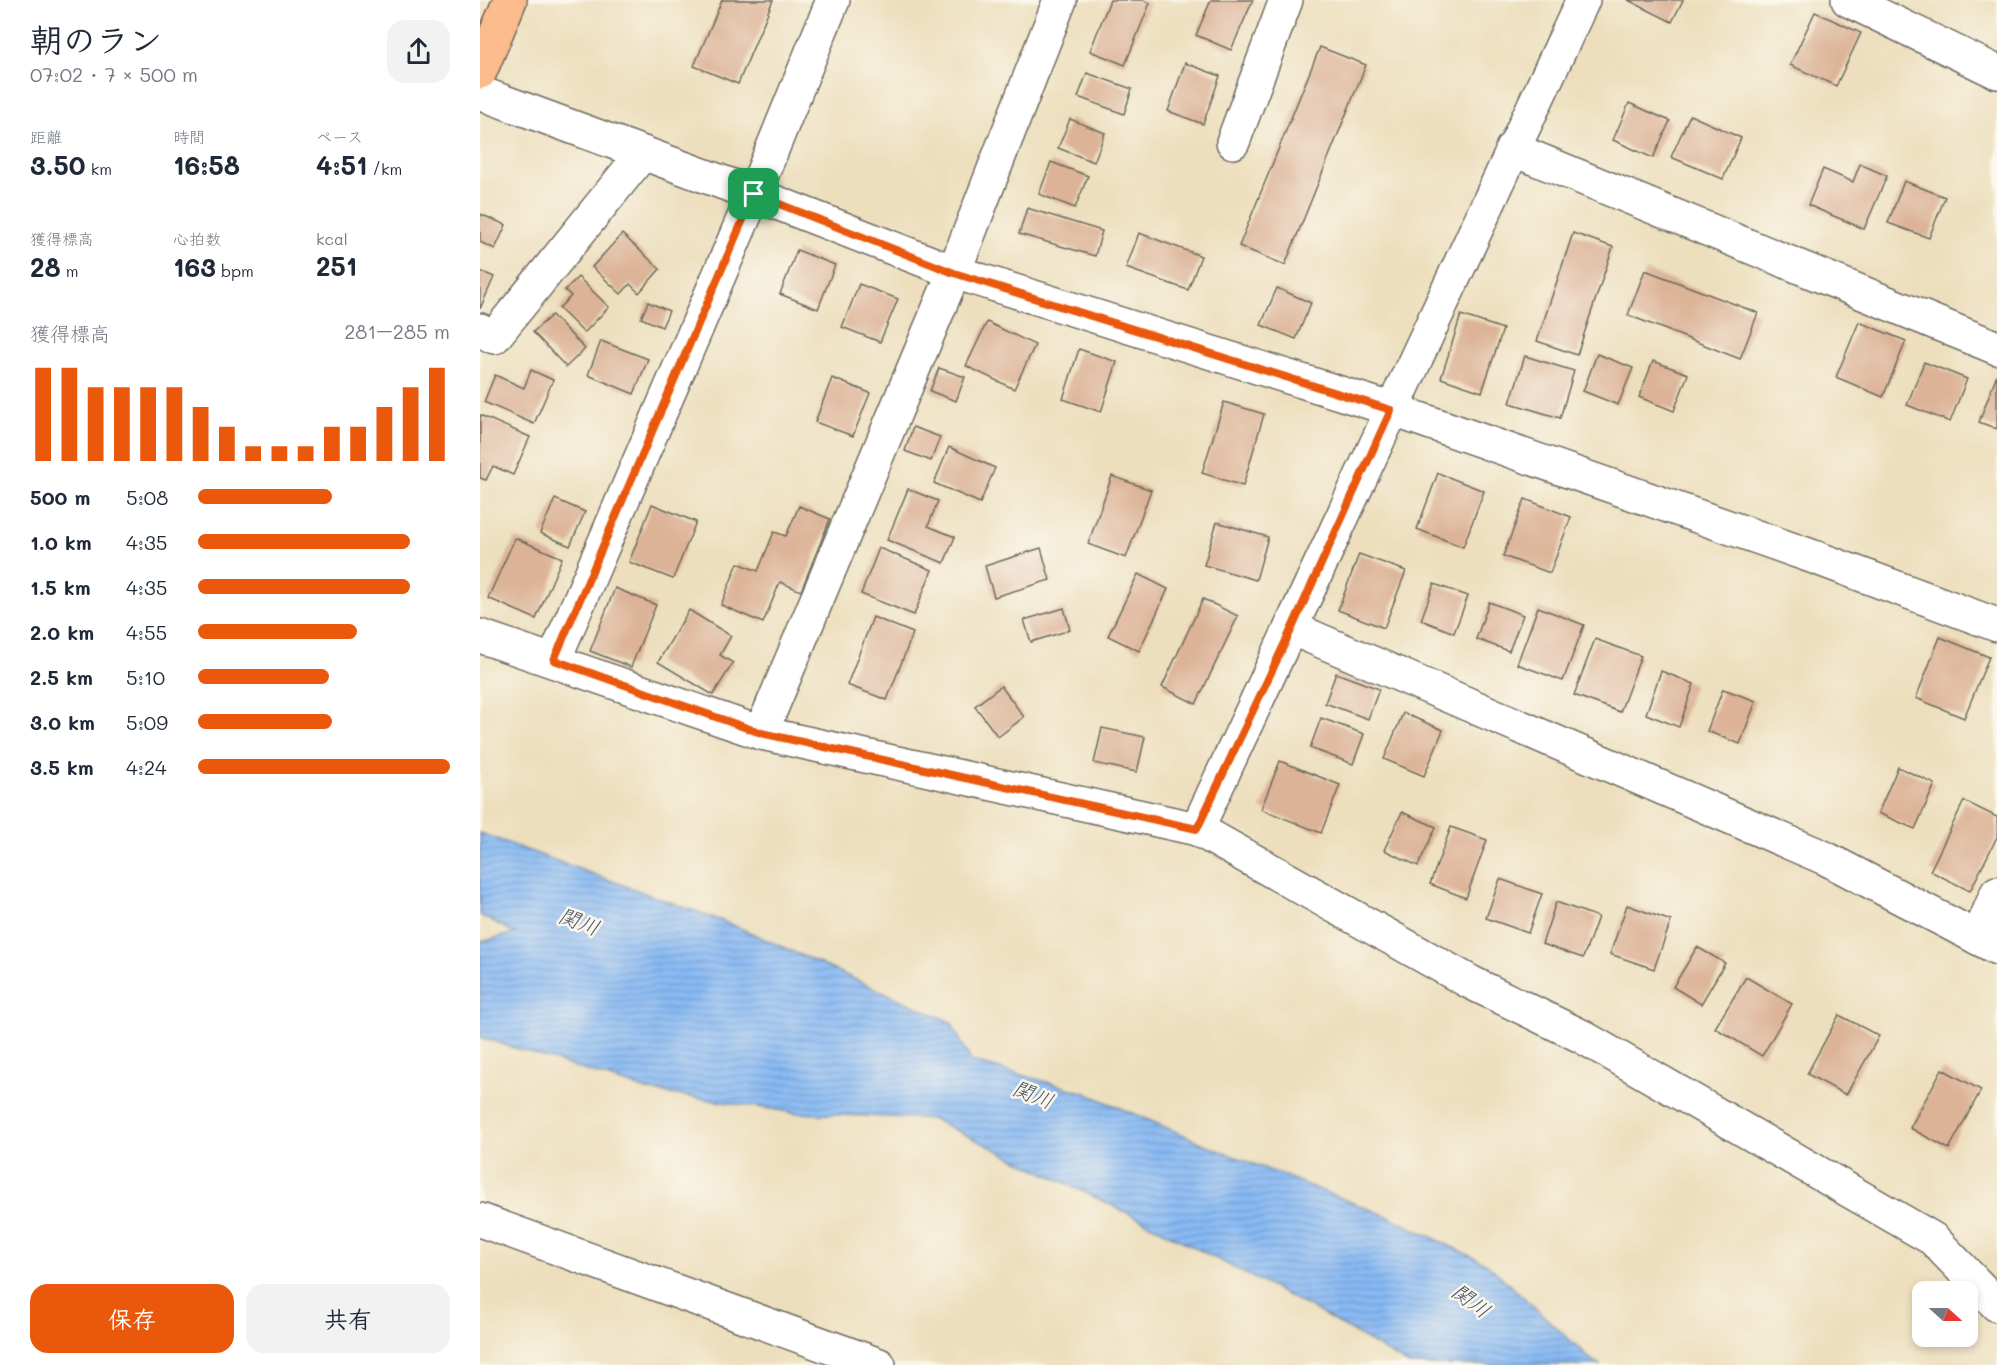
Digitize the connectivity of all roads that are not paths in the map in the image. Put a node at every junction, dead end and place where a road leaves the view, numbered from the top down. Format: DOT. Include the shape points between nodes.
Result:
graph roads {
  1 [pos="510,0"];
  2 [pos="833,0"];
  3 [pos="1286,0"];
  4 [pos="1583,0"];
  5 [pos="1848,0"];
  6 [pos="1050,3"];
  7 [pos="480,72"];
  8 [pos="1997,72"];
  9 [pos="480,93"];
  10 [pos="1233,142"];
  11 [pos="1512,149"];
  12 [pos="642,153"];
  13 [pos="754,194"];
  14 [pos="954,273"];
  15 [pos="480,330"];
  16 [pos="1997,348"];
  17 [pos="1391,410"];
  18 [pos="1997,625"];
  19 [pos="1292,628"];
  20 [pos="480,636"];
  21 [pos="554,660"];
  22 [pos="761,733"];
  23 [pos="1197,829"];
  24 [pos="1997,892"];
  25 [pos="1987,943"];
  26 [pos="480,1220"];
  27 [pos="1997,1305"];
  28 [pos="879,1365"];
  1 -- 7 [label="main road"];
  2 -- 13 [label="street"];
  3 -- 10 [label="street"];
  4 -- 11 [label="street"];
  5 -- 8 [label="street"];
  6 -- 14 [label="street"];
  9 -- 12 [label="street"];
  11 -- 16 [label="street"];
  11 -- 17 [label="street"];
  12 -- 13 [label="street"];
  12 -- 15 [label="street" via="494,337"];
  13 -- 14 [label="street"];
  13 -- 21 [label="street"];
  14 -- 17 [label="street"];
  14 -- 22 [label="street"];
  17 -- 18 [label="street"];
  17 -- 19 [label="street"];
  19 -- 23 [label="street"];
  19 -- 25 [label="street" via="1825,858"];
  20 -- 21 [label="street"];
  21 -- 22 [label="street"];
  22 -- 23 [label="street"];
  23 -- 27 [label="street" via="1470,982 1581,1036 1932,1239"];
  24 -- 25 [label="street"];
  26 -- 28 [label="street"];
}
